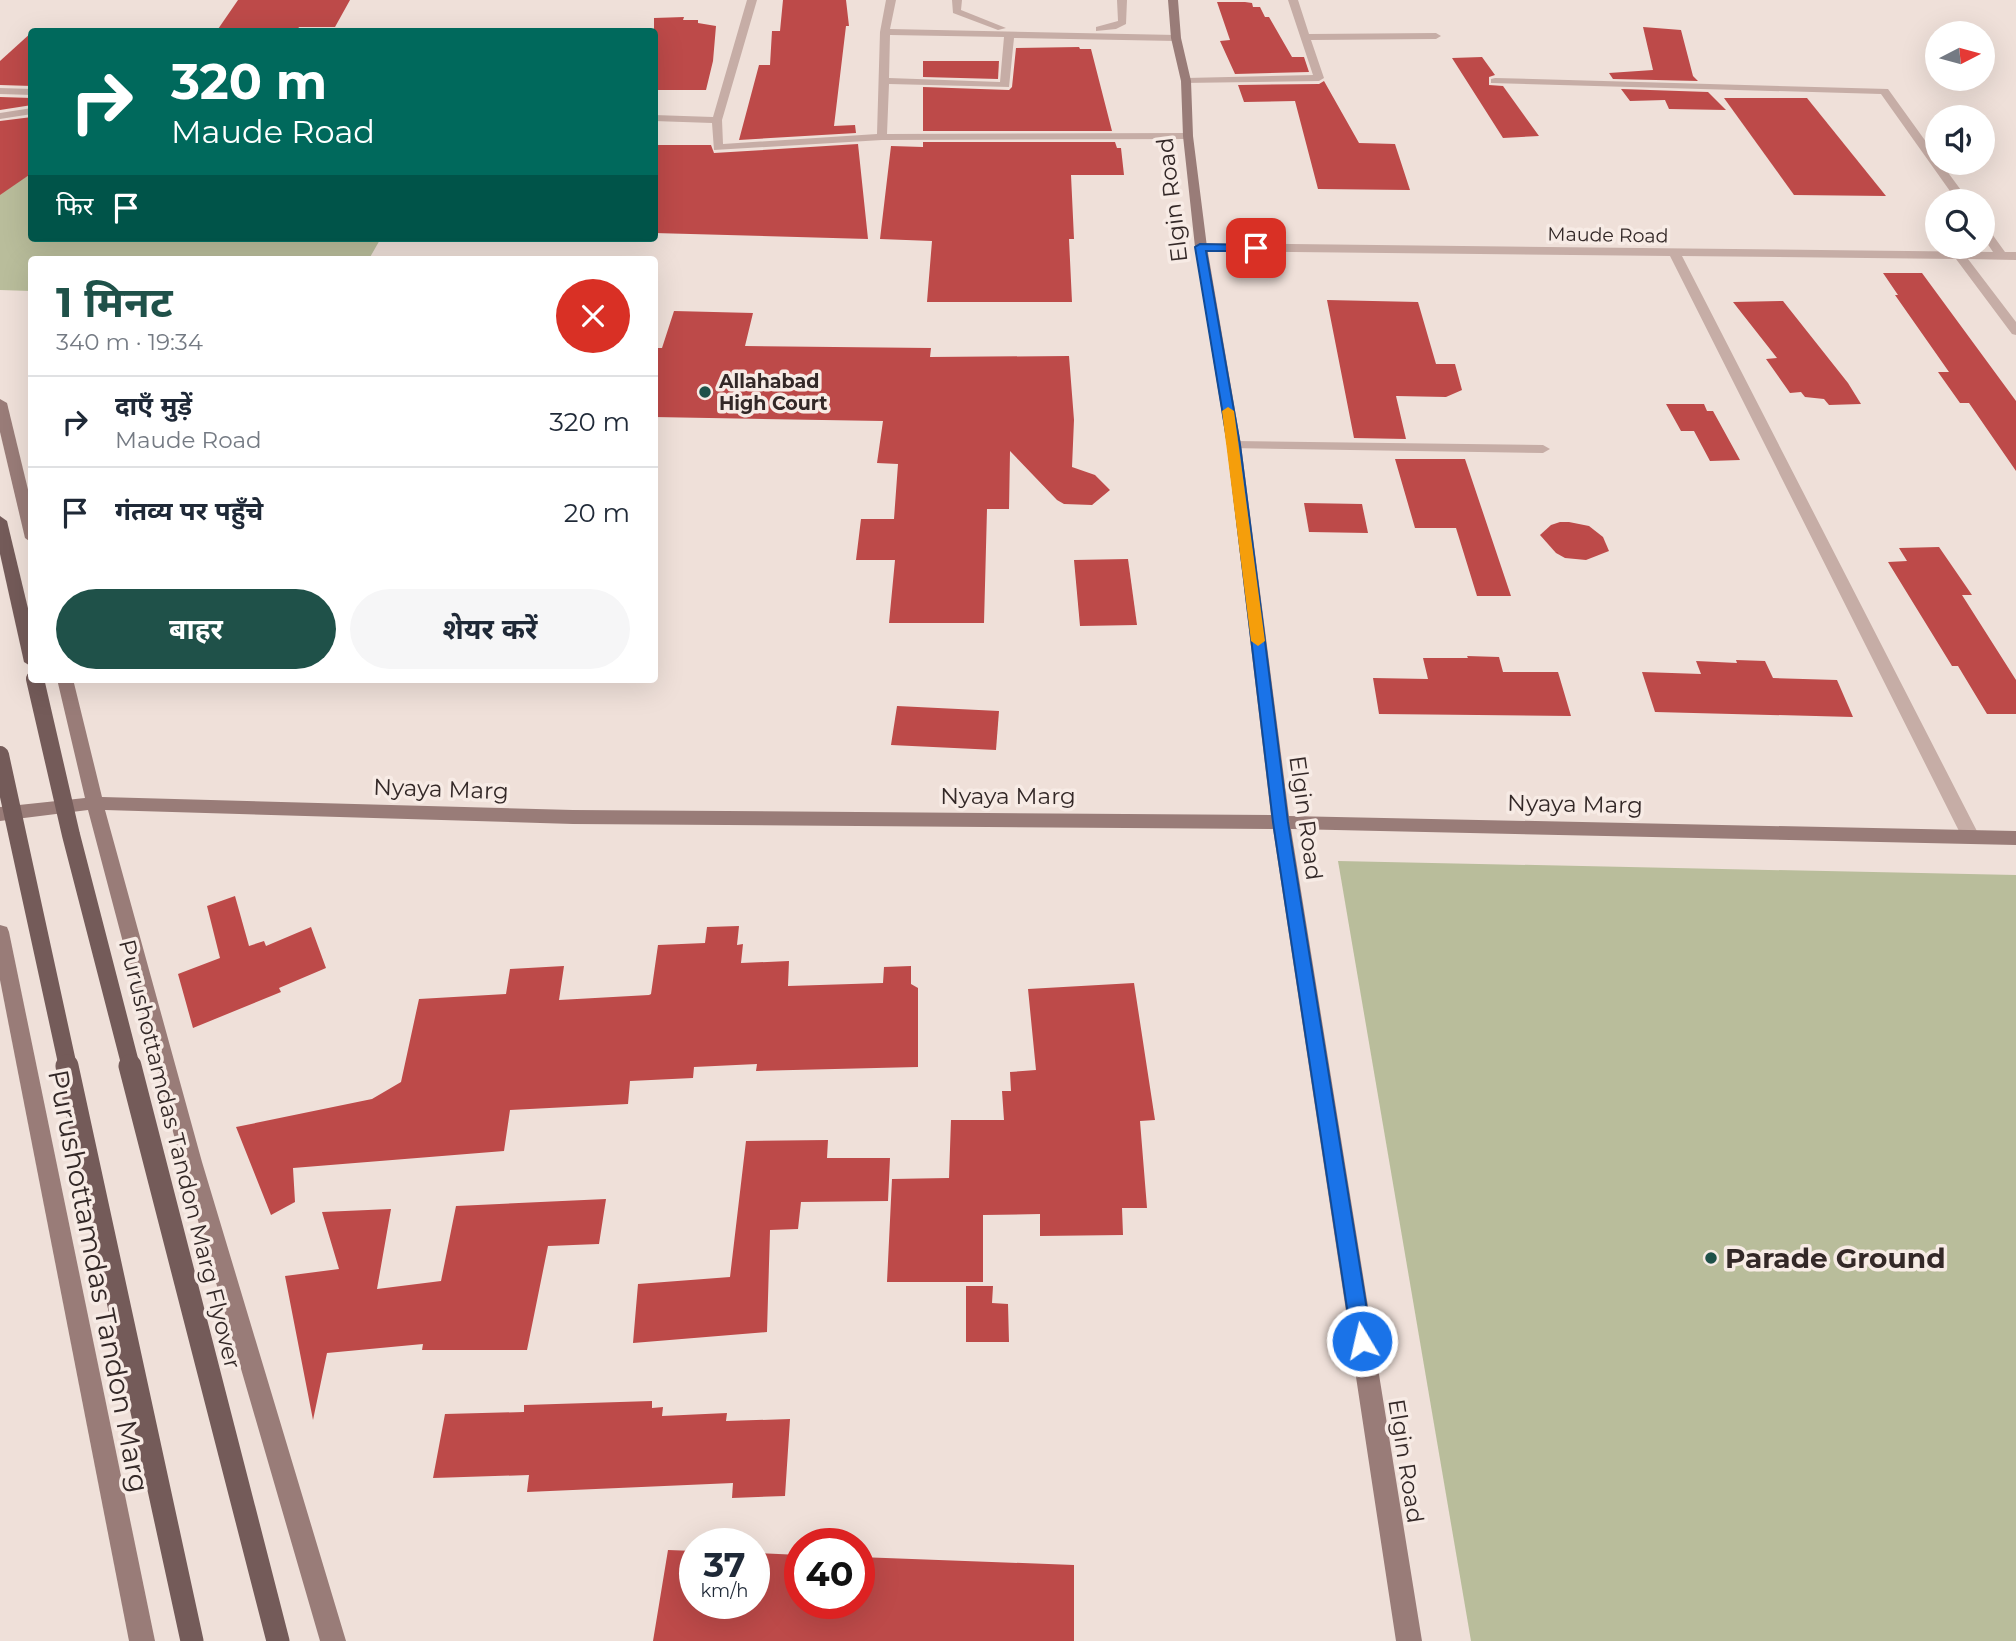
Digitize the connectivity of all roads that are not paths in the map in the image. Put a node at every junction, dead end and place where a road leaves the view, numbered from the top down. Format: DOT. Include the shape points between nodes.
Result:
graph roads {
  1 [pos="752,0"];
  2 [pos="891,0"];
  3 [pos="957,0"];
  4 [pos="1122,0"];
  5 [pos="1173,0"];
  6 [pos="1293,0"];
  7 [pos="885,32"];
  8 [pos="1009,34"];
  9 [pos="1436,36"];
  10 [pos="1305,37"];
  11 [pos="1176,38"];
  12 [pos="883,81"];
  13 [pos="1495,81"];
  14 [pos="1186,82"];
  15 [pos="0,92"];
  16 [pos="28,92"];
  17 [pos="27,111"];
  18 [pos="0,116"];
  19 [pos="658,118"];
  20 [pos="717,120"];
  21 [pos="1188,136"];
  22 [pos="882,137"];
  23 [pos="1954,189"];
  24 [pos="1995,246"];
  25 [pos="1200,247"];
  26 [pos="1675,253"];
  27 [pos="1925,255"];
  28 [pos="1995,256"];
  29 [pos="2002,256"];
  30 [pos="2016,256"];
  31 [pos="1962,259"];
  32 [pos="2016,331"];
  33 [pos="0,404"];
  34 [pos="1234,445"];
  35 [pos="1543,449"];
  36 [pos="28,521"];
  37 [pos="0,522"];
  38 [pos="28,644"];
  39 [pos="36,683"];
  40 [pos="66,683"];
  41 [pos="0,755"];
  42 [pos="94,803"];
  43 [pos="0,814"];
  44 [pos="1280,822"];
  45 [pos="1971,837"];
  46 [pos="2016,838"];
  47 [pos="0,932"];
  48 [pos="142,1641"];
  49 [pos="192,1641"];
  50 [pos="278,1641"];
  51 [pos="333,1641"];
  52 [pos="1409,1641"];
  1 -- 20 [label="street"];
  2 -- 7 [label="street"];
  3 -- 4 [label="street" via="956,11 1003,29 1072,32 1123,22"];
  5 -- 11 [label="street, Elgin Road"];
  6 -- 10 [label="street"];
  7 -- 8 [label="street"];
  7 -- 12 [label="street"];
  8 -- 11 [label="street"];
  8 -- 12 [label="street" via="1005,85"];
  9 -- 10 [label="street"];
  10 -- 14 [label="street" via="1319,78"];
  11 -- 14 [label="street, Elgin Road"];
  12 -- 22 [label="street"];
  13 -- 23 [label="street" via="1884,91"];
  14 -- 21 [label="street, Elgin Road"];
  15 -- 16 [label="street"];
  17 -- 18 [label="street"];
  19 -- 20 [label="street"];
  20 -- 22 [label="street" via="718,148"];
  21 -- 22 [label="street"];
  21 -- 25 [label="street, Elgin Road"];
  24 -- 29 [label="street"];
  25 -- 26 [label="street, Maude Road"];
  25 -- 34 [label="street, Elgin Road"];
  26 -- 27 [label="street, Maude Road"];
  26 -- 45 [label="street"];
  28 -- 29 [label="street, Maude Road"];
  29 -- 30 [label="street, Maude Road"];
  31 -- 32 [label="street"];
  33 -- 36 [label="street"];
  34 -- 35 [label="street"];
  34 -- 44 [label="street, Elgin Road"];
  37 -- 38 [label="main road"];
  39 -- 50 [label="main road, Purushottamdas Tandon Marg Flyover, bridge"];
  40 -- 42 [label="street"];
  41 -- 49 [label="main road, bridge"];
  42 -- 43 [label="street, Nyaya Marg"];
  42 -- 44 [label="street, Nyaya Marg" via="573,817"];
  42 -- 51 [label="street" via="230,1297"];
  44 -- 45 [label="street, Nyaya Marg"];
  44 -- 52 [label="street, Elgin Road"];
  45 -- 46 [label="street, Nyaya Marg"];
  47 -- 48 [label="street, Purushottamdas Tandon Marg"];
}
